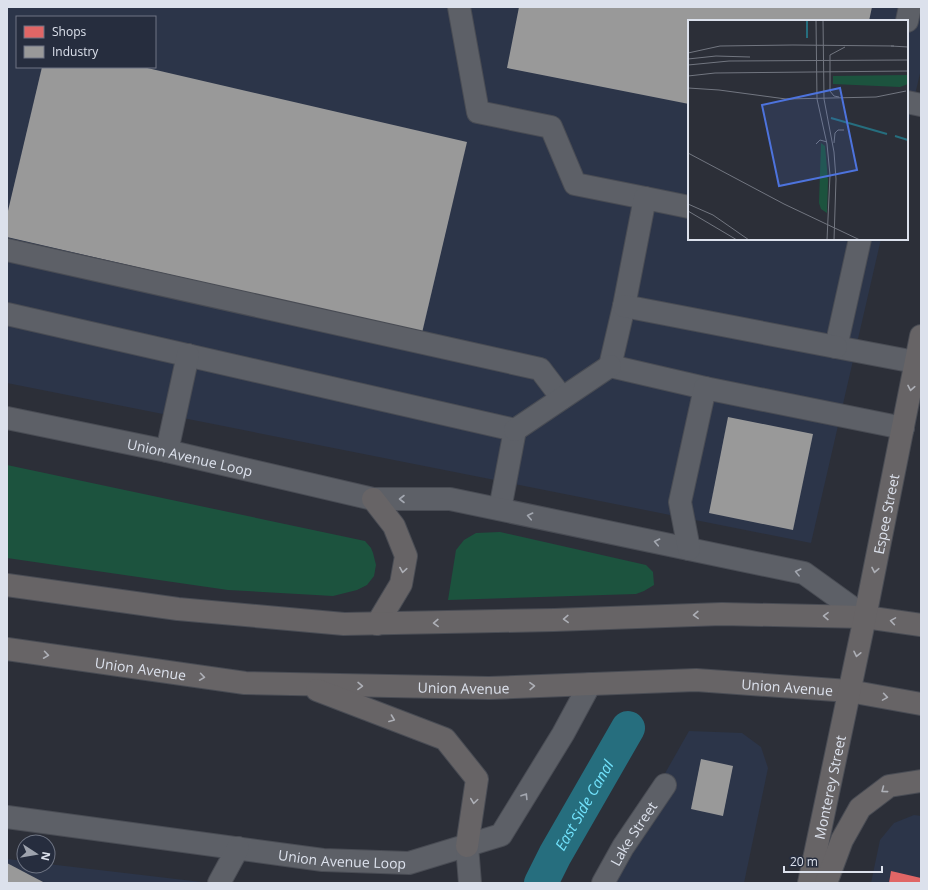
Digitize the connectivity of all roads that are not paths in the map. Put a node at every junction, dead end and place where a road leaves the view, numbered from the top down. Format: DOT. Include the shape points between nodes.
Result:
graph roads {
  1 [pos="460,7"];
  2 [pos="910,7"];
  3 [pos="907,20"];
  4 [pos="908,102"];
  5 [pos="921,105"];
  6 [pos="645,198"];
  7 [pos="688,207"];
  8 [pos="854,240"];
  9 [pos="7,250"];
  10 [pos="624,306"];
  11 [pos="7,314"];
  12 [pos="921,336"];
  13 [pos="836,347"];
  14 [pos="188,355"];
  15 [pos="915,362"];
  16 [pos="610,366"];
  17 [pos="705,388"];
  18 [pos="562,398"];
  19 [pos="7,418"];
  20 [pos="903,428"];
  21 [pos="515,430"];
  22 [pos="168,451"];
  23 [pos="373,499"];
  24 [pos="500,509"];
  25 [pos="689,548"];
  26 [pos="7,585"];
  27 [pos="865,617"];
  28 [pos="377,624"];
  29 [pos="921,625"];
  30 [pos="7,650"];
  31 [pos="303,684"];
  32 [pos="590,684"];
  33 [pos="849,691"];
  34 [pos="921,704"];
  35 [pos="921,781"];
  36 [pos="665,785"];
  37 [pos="7,817"];
  38 [pos="467,846"];
  39 [pos="238,848"];
  40 [pos="219,883"];
  41 [pos="470,883"];
  42 [pos="603,883"];
  43 [pos="809,883"];
  44 [pos="826,883"];
  1 -- 6 [label="street" via="478,112 551,127 575,184"];
  2 -- 3 [label="street"];
  4 -- 5 [label="street"];
  6 -- 7 [label="street"];
  6 -- 10 [label="street"];
  8 -- 13 [label="street"];
  9 -- 18 [label="street" via="540,369"];
  10 -- 13 [label="street"];
  10 -- 16 [label="street"];
  11 -- 14 [label="street"];
  12 -- 15 [label="main road, Espee Street"];
  13 -- 15 [label="street"];
  14 -- 21 [label="street"];
  14 -- 22 [label="street"];
  15 -- 20 [label="main road, Espee Street, one-way"];
  16 -- 17 [label="street"];
  16 -- 18 [label="street"];
  17 -- 20 [label="street"];
  17 -- 25 [label="street" via="680,502"];
  18 -- 21 [label="street"];
  19 -- 22 [label="street, Union Avenue Loop"];
  20 -- 27 [label="main road, Espee Street, one-way"];
  21 -- 24 [label="street"];
  22 -- 23 [label="street, Union Avenue Loop"];
  24 -- 23 [label="street, one-way" via="450,499"];
  23 -- 28 [label="main road, one-way" via="394,526 406,556 401,584"];
  25 -- 24 [label="street, one-way"];
  27 -- 25 [label="street, one-way" via="804,573"];
  26 -- 28 [label="main road" via="178,609 344,624"];
  27 -- 28 [label="main road, one-way" via="722,614"];
  29 -- 27 [label="main road, one-way"];
  27 -- 33 [label="main road, Espee Street, one-way"];
  30 -- 31 [label="main road, Union Avenue, one-way" via="245,683"];
  31 -- 32 [label="main road, Union Avenue, one-way" via="489,688"];
  31 -- 38 [label="main road, one-way" via="445,739 477,779"];
  32 -- 33 [label="main road, Union Avenue" via="696,680"];
  38 -- 32 [label="street, Union Avenue Loop, one-way" via="501,834 563,734"];
  33 -- 34 [label="main road, Union Avenue, one-way"];
  33 -- 43 [label="main road, Monterey Street"];
  35 -- 44 [label="main road, one-way" via="889,786 860,808 842,840"];
  36 -- 42 [label="street, Lake Street" via="622,847"];
  37 -- 39 [label="street, Union Avenue Loop"];
  38 -- 39 [label="street, Union Avenue Loop" via="409,863 323,860"];
  38 -- 41 [label="street"];
  39 -- 40 [label="street"];
}
